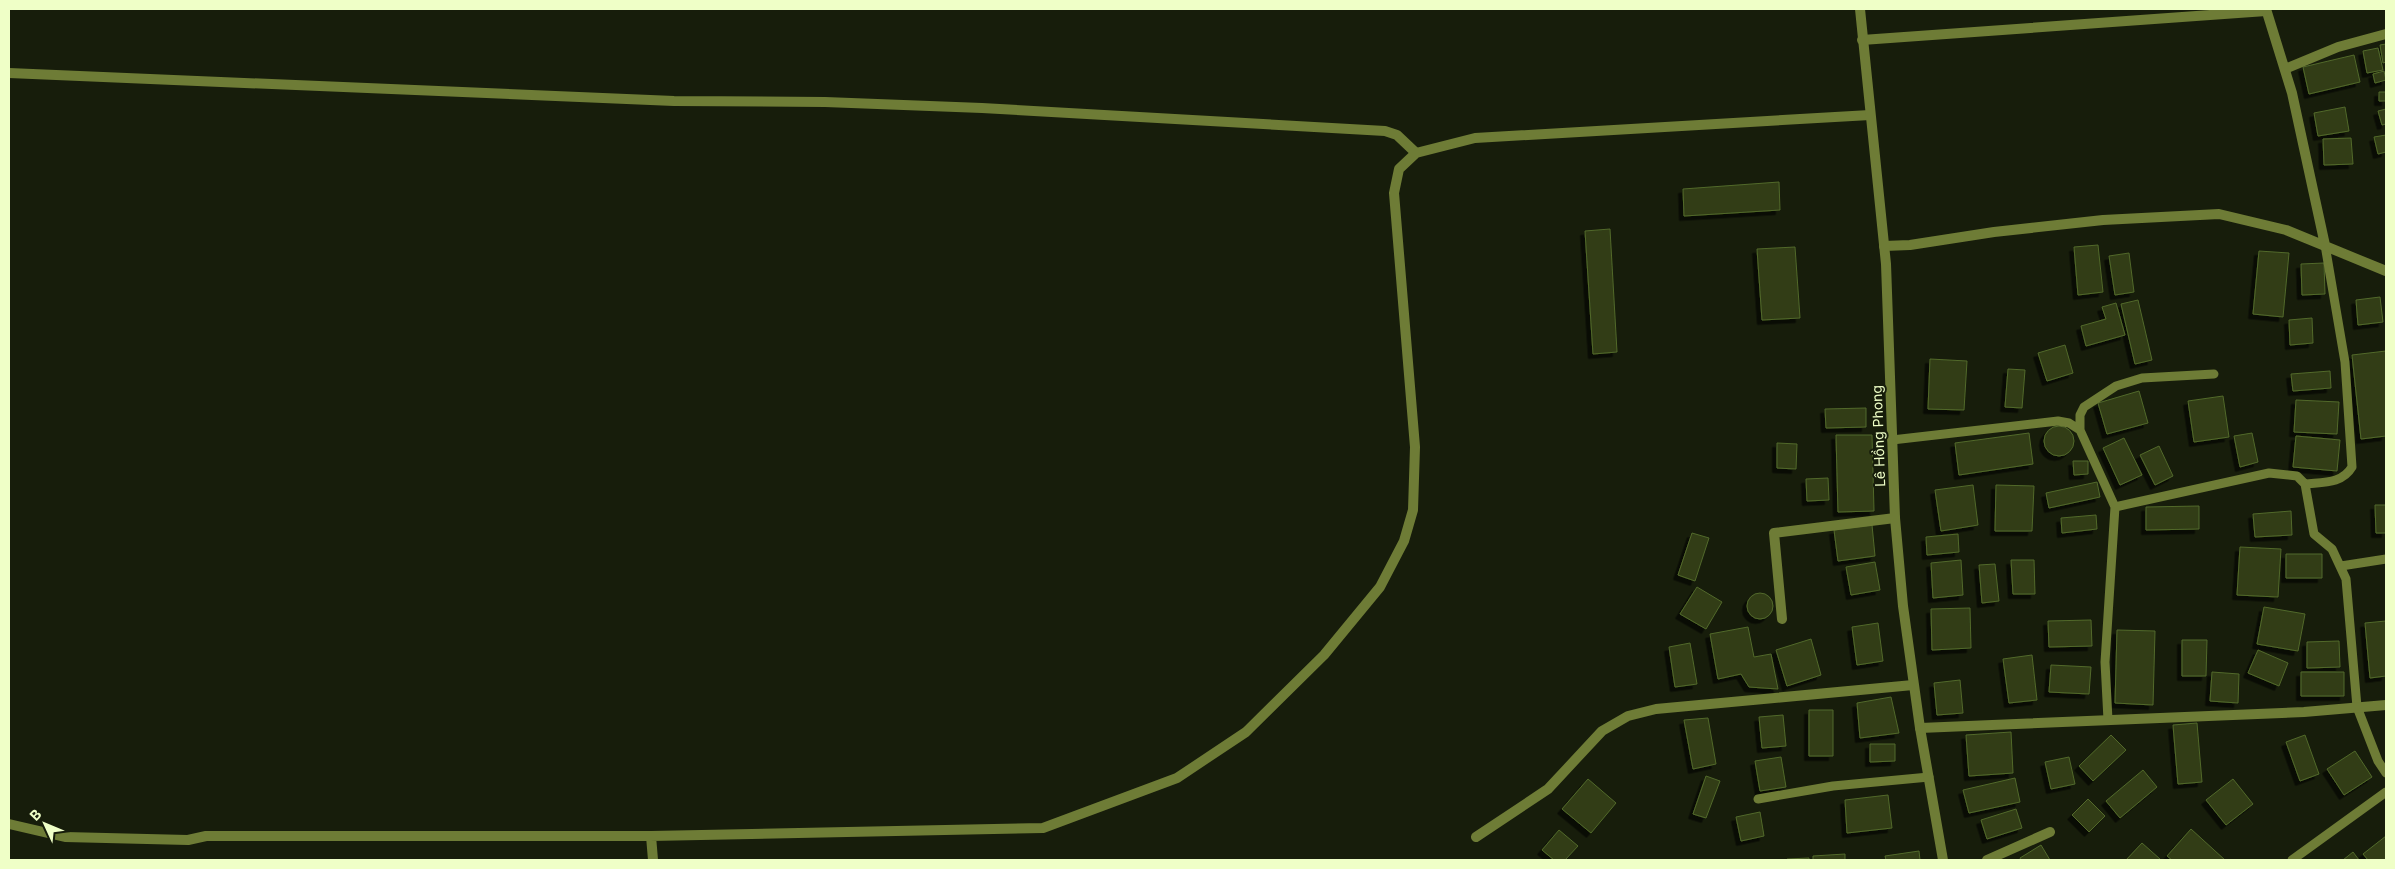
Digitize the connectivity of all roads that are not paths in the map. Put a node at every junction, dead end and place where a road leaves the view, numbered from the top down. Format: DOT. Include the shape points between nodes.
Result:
graph roads {
  1 [pos="1860,9"];
  2 [pos="2266,10"];
  3 [pos="2386,34"];
  4 [pos="1862,40"];
  5 [pos="2285,69"];
  6 [pos="9,73"];
  7 [pos="1870,115"];
  8 [pos="1416,153"];
  9 [pos="2325,245"];
  10 [pos="1884,246"];
  11 [pos="2386,271"];
  12 [pos="2214,374"];
  13 [pos="2080,430"];
  14 [pos="1892,440"];
  15 [pos="2305,484"];
  16 [pos="2115,507"];
  17 [pos="1895,518"];
  18 [pos="2386,558"];
  19 [pos="2341,566"];
  20 [pos="1782,619"];
  21 [pos="1914,685"];
  22 [pos="2386,705"];
  23 [pos="2357,707"];
  24 [pos="2108,720"];
  25 [pos="1920,728"];
  26 [pos="2386,773"];
  27 [pos="1929,777"];
  28 [pos="2386,792"];
  29 [pos="1758,799"];
  30 [pos="9,824"];
  31 [pos="2050,832"];
  32 [pos="651,836"];
  33 [pos="1476,837"];
  34 [pos="653,860"];
  35 [pos="1943,860"];
  36 [pos="1987,860"];
  37 [pos="2292,860"];
  1 -- 4 [label="street, Lê Hồng Phong"];
  2 -- 4 [label="street"];
  2 -- 5 [label="street"];
  3 -- 5 [label="street" via="2338,47"];
  4 -- 7 [label="street, Lê Hồng Phong"];
  5 -- 9 [label="street"];
  6 -- 8 [label="street" via="674,101 982,108 1385,131 1397,135"];
  7 -- 8 [label="street" via="1475,138"];
  7 -- 10 [label="street, Lê Hồng Phong"];
  8 -- 32 [label="street" via="1399,168 1394,192 1415,447 1413,510 1404,540 1380,587 1324,655 1246,732 1177,778 1042,828"];
  9 -- 10 [label="street" via="2286,230 2219,214 2104,220"];
  9 -- 11 [label="street"];
  9 -- 15 [label="lane" via="2345,362 2352,467 2347,476"];
  10 -- 14 [label="street, Lê Hồng Phong"];
  12 -- 13 [label="lane" via="2142,378 2116,386 2084,407 2080,415"];
  13 -- 14 [label="lane" via="2058,421"];
  13 -- 16 [label="lane"];
  14 -- 17 [label="street, Lê Hồng Phong"];
  15 -- 16 [label="lane" via="2297,476 2269,473"];
  15 -- 19 [label="lane" via="2314,534 2332,548"];
  16 -- 24 [label="lane" via="2105,662"];
  17 -- 20 [label="street" via="1774,533"];
  17 -- 21 [label="street, Lê Hồng Phong"];
  18 -- 19 [label="lane"];
  19 -- 23 [label="lane" via="2346,579"];
  21 -- 25 [label="street, Lê Hồng Phong"];
  21 -- 33 [label="street" via="1656,708 1628,716 1602,732 1548,789"];
  22 -- 23 [label="street"];
  23 -- 24 [label="street"];
  23 -- 26 [label="lane"];
  24 -- 25 [label="street"];
  25 -- 27 [label="street, Lê Hồng Phong"];
  27 -- 29 [label="lane" via="1833,786"];
  27 -- 35 [label="street, Lê Hồng Phong"];
  28 -- 37 [label="lane"];
  30 -- 32 [label="street" via="64,837 179,840 216,836"];
  31 -- 36 [label="street"];
  32 -- 34 [label="street"];
}
